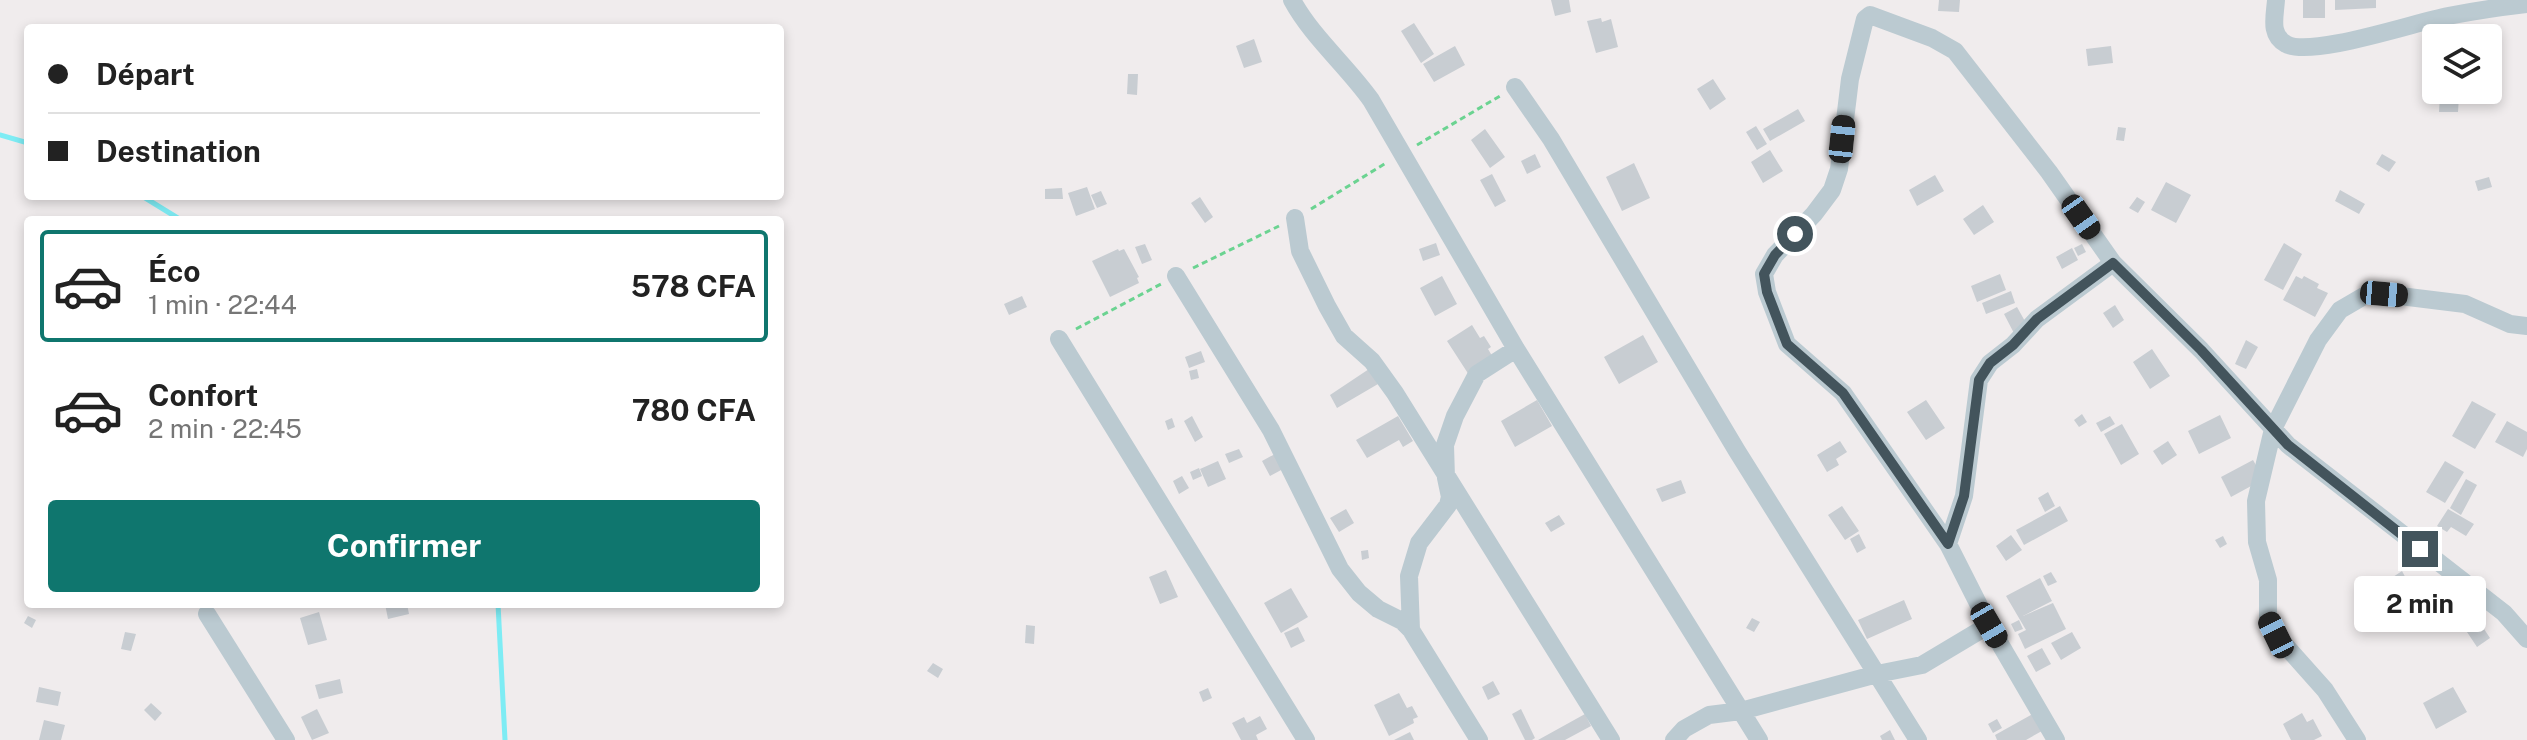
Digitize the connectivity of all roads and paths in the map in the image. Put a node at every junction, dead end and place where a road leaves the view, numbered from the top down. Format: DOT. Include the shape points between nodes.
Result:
graph roads {
  1 [pos="1292,0"];
  2 [pos="2276,0"];
  3 [pos="2527,4"];
  4 [pos="1515,87"];
  5 [pos="1295,218"];
  6 [pos="2113,263"];
  7 [pos="1176,276"];
  8 [pos="2527,326"];
  9 [pos="1059,339"];
  10 [pos="1516,349"];
  11 [pos="2273,429"];
  12 [pos="1446,478"];
  13 [pos="1948,544"];
  14 [pos="207,614"];
  15 [pos="1989,625"];
  16 [pos="1411,630"];
  17 [pos="2527,639"];
  18 [pos="1877,674"];
  19 [pos="1741,711"];
  20 [pos="286,740"];
  21 [pos="1306,740"];
  22 [pos="1479,740"];
  23 [pos="1611,740"];
  24 [pos="1674,740"];
  25 [pos="1759,740"];
  26 [pos="1918,740"];
  27 [pos="2056,740"];
  28 [pos="2357,740"];
  1 -- 10 [label="street" via="1371,100"];
  2 -- 3 [label="street" via="2276,35 2286,45 2299,47 2321,47 2448,16"];
  4 -- 18 [label="street"];
  5 -- 12 [label="street" via="1309,275 1332,316 1395,393"];
  6 -- 11 [label="street"];
  6 -- 13 [label="street" via="2037,319 1979,380 1964,496"];
  6 -- 13 [label="street" via="1955,51 1870,15 1865,19 1832,190 1764,274 1787,344 1843,393"];
  7 -- 16 [label="street" via="1271,430 1340,569 1359,593"];
  8 -- 11 [label="street" via="2465,304 2364,296 2340,310 2318,340"];
  9 -- 21 [label="street"];
  10 -- 12 [label="street" via="1477,374 1468,389 1445,445"];
  10 -- 19 [label="street"];
  11 -- 17 [label="street" via="2504,613"];
  11 -- 28 [label="street" via="2256,501 2268,618"];
  12 -- 16 [label="street" via="1448,505 1419,543 1409,576"];
  12 -- 23 [label="street"];
  13 -- 15 [label="street"];
  14 -- 20 [label="street"];
  15 -- 18 [label="street" via="1922,665"];
  15 -- 27 [label="street"];
  16 -- 22 [label="street"];
  18 -- 19 [label="street"];
  18 -- 26 [label="street"];
  19 -- 24 [label="street" via="1709,715"];
  19 -- 25 [label="street"];
}
